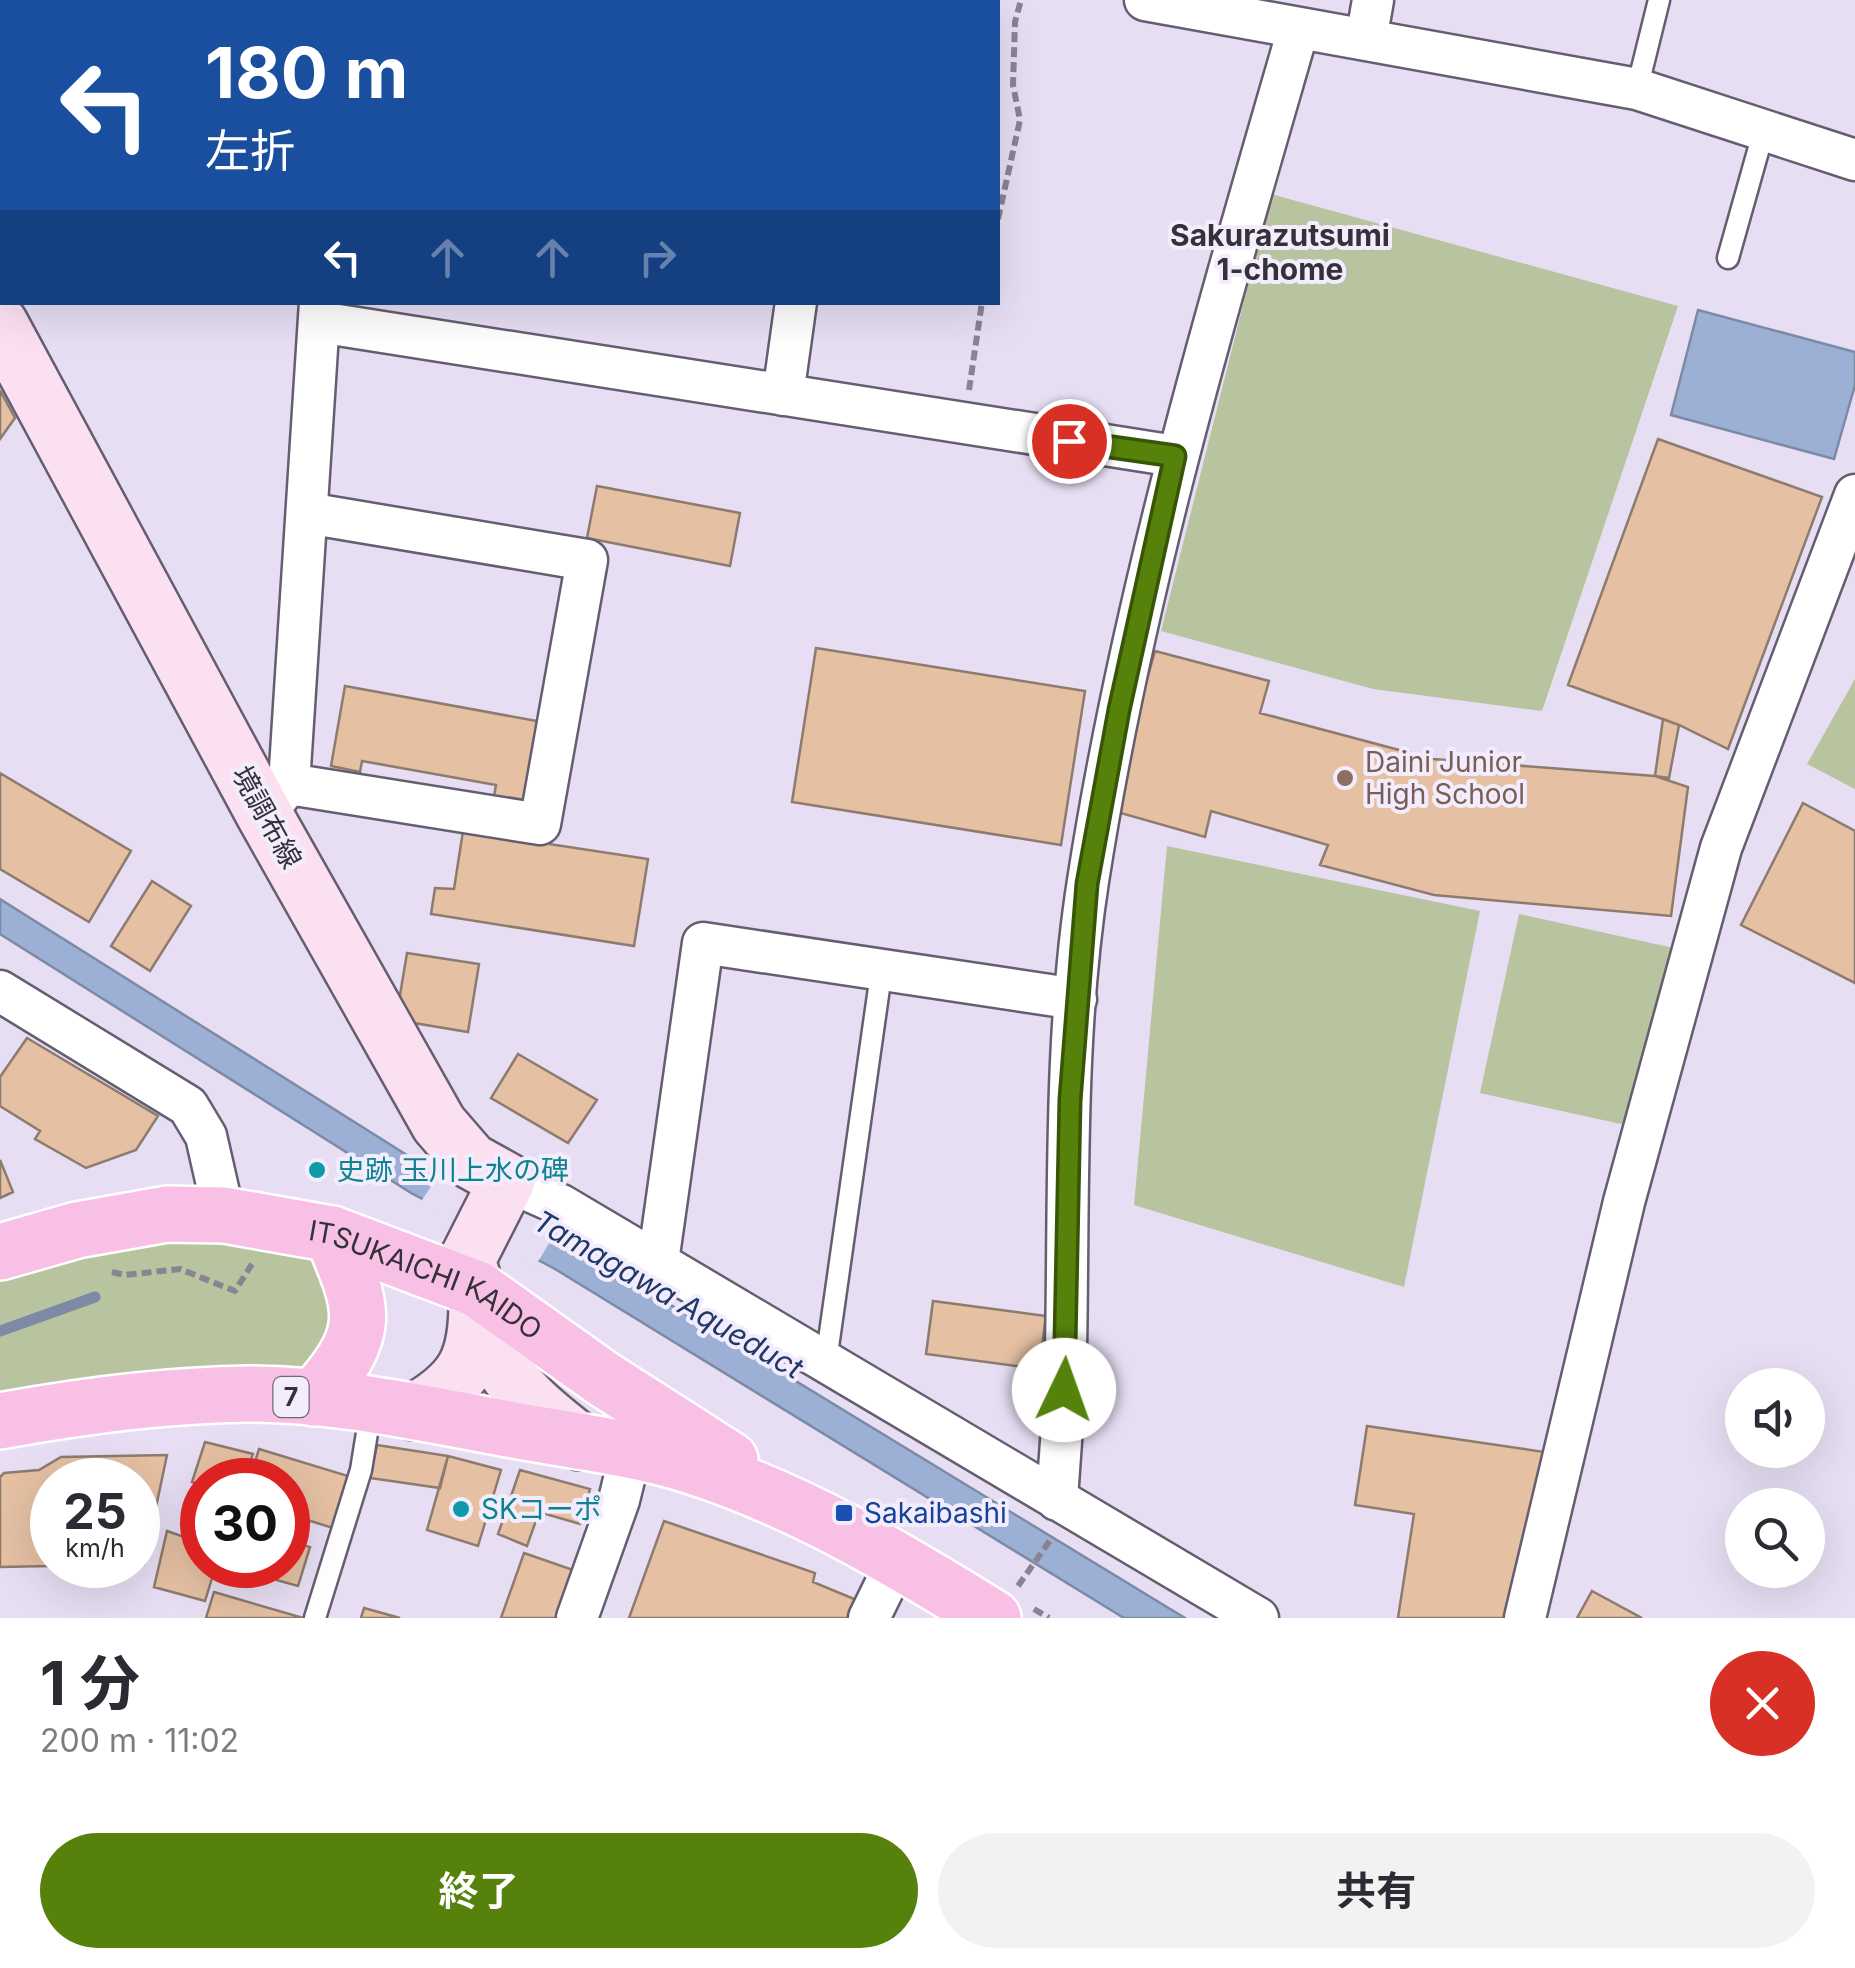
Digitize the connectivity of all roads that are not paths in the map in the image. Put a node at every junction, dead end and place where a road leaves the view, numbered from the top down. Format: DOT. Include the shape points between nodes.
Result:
graph roads {
  1 [pos="1145,0"];
  2 [pos="1373,0"];
  3 [pos="1659,0"];
  4 [pos="1298,30"];
  5 [pos="1366,40"];
  6 [pos="1637,89"];
  7 [pos="1764,130"];
  8 [pos="1855,160"];
  9 [pos="1728,258"];
  10 [pos="796,305"];
  11 [pos="319,312"];
  12 [pos="0,324"];
  13 [pos="783,395"];
  14 [pos="1175,456"];
  15 [pos="1855,494"];
  16 [pos="306,513"];
  17 [pos="277,799"];
  18 [pos="882,967"];
  19 [pos="0,991"];
  20 [pos="1076,999"];
  21 [pos="503,1189"];
  22 [pos="224,1215"];
  23 [pos="332,1234"];
  24 [pos="0,1252"];
  25 [pos="658,1262"];
  26 [pos="472,1274"];
  27 [pos="826,1361"];
  28 [pos="314,1398"];
  29 [pos="393,1409"];
  30 [pos="0,1421"];
  31 [pos="606,1446"];
  32 [pos="1057,1500"];
  33 [pos="800,1512"];
  34 [pos="898,1559"];
  35 [pos="1008,1599"];
  36 [pos="316,1618"];
  37 [pos="577,1618"];
  38 [pos="869,1618"];
  39 [pos="1258,1618"];
  40 [pos="1525,1618"];
  1 -- 4 [label="street"];
  2 -- 5 [label="street"];
  3 -- 6 [label="lane"];
  4 -- 5 [label="street"];
  4 -- 14 [label="street"];
  5 -- 6 [label="street"];
  6 -- 7 [label="street"];
  7 -- 8 [label="street"];
  7 -- 9 [label="lane"];
  10 -- 13 [label="street"];
  11 -- 13 [label="street"];
  11 -- 16 [label="street"];
  12 -- 17 [label="main road, 境調布線"];
  13 -- 14 [label="street"];
  14 -- 20 [label="street" via="1087,884"];
  15 -- 40 [label="street" via="1721,848 1620,1221"];
  16 -- 17 [label="street"];
  16 -- 17 [label="street" via="588,560 540,824"];
  17 -- 21 [label="main road, 境調布線" via="439,1124"];
  18 -- 20 [label="street"];
  18 -- 25 [label="street" via="703,942"];
  18 -- 27 [label="lane"];
  19 -- 22 [label="street" via="188,1106 206,1136"];
  20 -- 32 [label="street"];
  21 -- 25 [label="street" via="561,1204"];
  21 -- 26 [label="main road"];
  22 -- 23 [label="main road, ITSUKAICHI KAIDO / 7"];
  22 -- 24 [label="main road, ITSUKAICHI KAIDO / 7" via="149,1217"];
  23 -- 26 [label="main road, ITSUKAICHI KAIDO / 7"];
  23 -- 28 [label="main road" via="360,1316 341,1368"];
  25 -- 27 [label="street"];
  26 -- 29 [label="main road" via="477,1336 469,1363 447,1393"];
  26 -- 31 [label="main road" via="506,1372 538,1409"];
  26 -- 33 [label="main road, ITSUKAICHI KAIDO / 7" via="602,1378 768,1484"];
  27 -- 32 [label="street"];
  28 -- 29 [label="main road, ITSUKAICHI KAIDO / 7"];
  28 -- 30 [label="main road, ITSUKAICHI KAIDO / 7" via="155,1400"];
  29 -- 31 [label="main road, ITSUKAICHI KAIDO / 7"];
  29 -- 36 [label="lane" via="361,1470"];
  31 -- 33 [label="main road, ITSUKAICHI KAIDO / 7" via="692,1466"];
  31 -- 37 [label="street" via="619,1500"];
  32 -- 39 [label="street"];
  33 -- 34 [label="main road, ITSUKAICHI KAIDO / 7"];
  34 -- 35 [label="main road, ITSUKAICHI KAIDO / 7"];
  34 -- 38 [label="street"];
}
